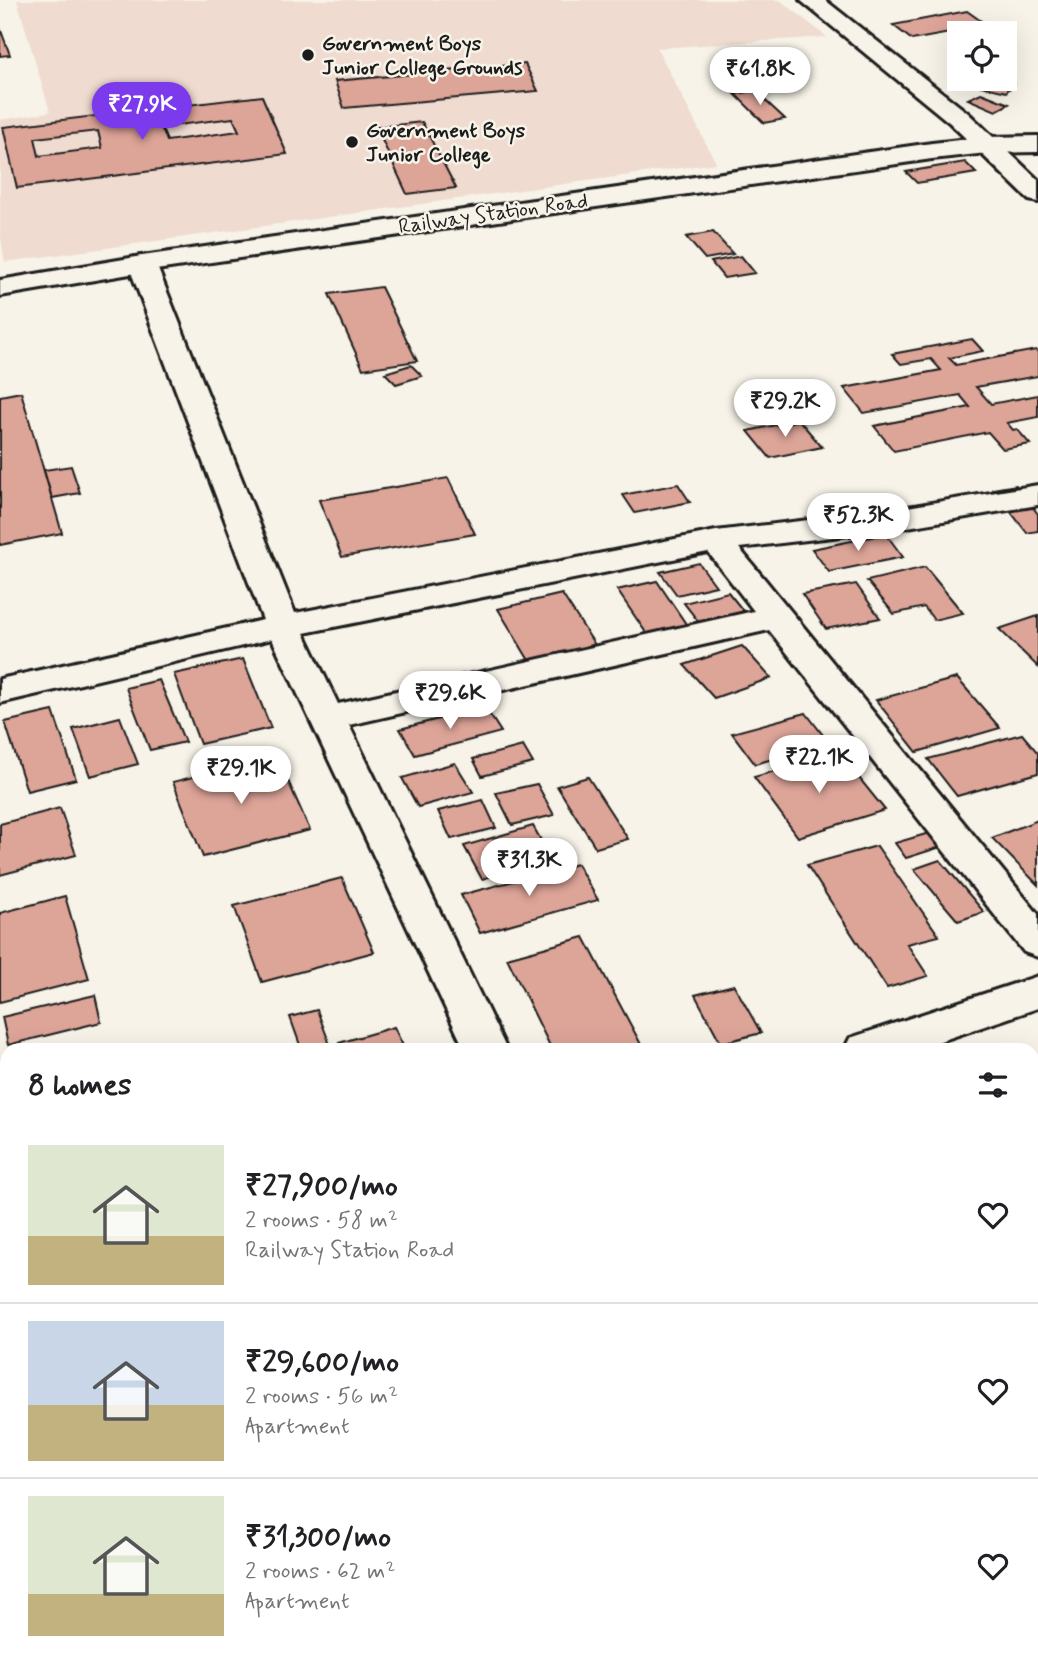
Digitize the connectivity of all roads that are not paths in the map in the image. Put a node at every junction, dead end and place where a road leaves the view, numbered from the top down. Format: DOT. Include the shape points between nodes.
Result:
graph roads {
  1 [pos="811,0"];
  2 [pos="1038,144"];
  3 [pos="987,145"];
  4 [pos="1038,194"];
  5 [pos="142,264"];
  6 [pos="0,288"];
  7 [pos="1038,495"];
  8 [pos="716,541"];
  9 [pos="778,617"];
  10 [pos="283,626"];
  11 [pos="0,691"];
  12 [pos="327,718"];
  13 [pos="1038,942"];
  14 [pos="1038,992"];
  15 [pos="483,1043"];
  16 [pos="882,1043"];
  1 -- 3 [label="street"];
  2 -- 3 [label="street, Railway Station Road"];
  3 -- 4 [label="street"];
  3 -- 5 [label="street, Railway Station Road"];
  5 -- 6 [label="street, Railway Station Road"];
  5 -- 10 [label="street"];
  7 -- 8 [label="street" via="884,521"];
  8 -- 9 [label="street"];
  8 -- 10 [label="street"];
  9 -- 12 [label="street"];
  9 -- 13 [label="street"];
  10 -- 11 [label="street"];
  10 -- 12 [label="street"];
  12 -- 15 [label="street"];
  14 -- 16 [label="street"];
}
